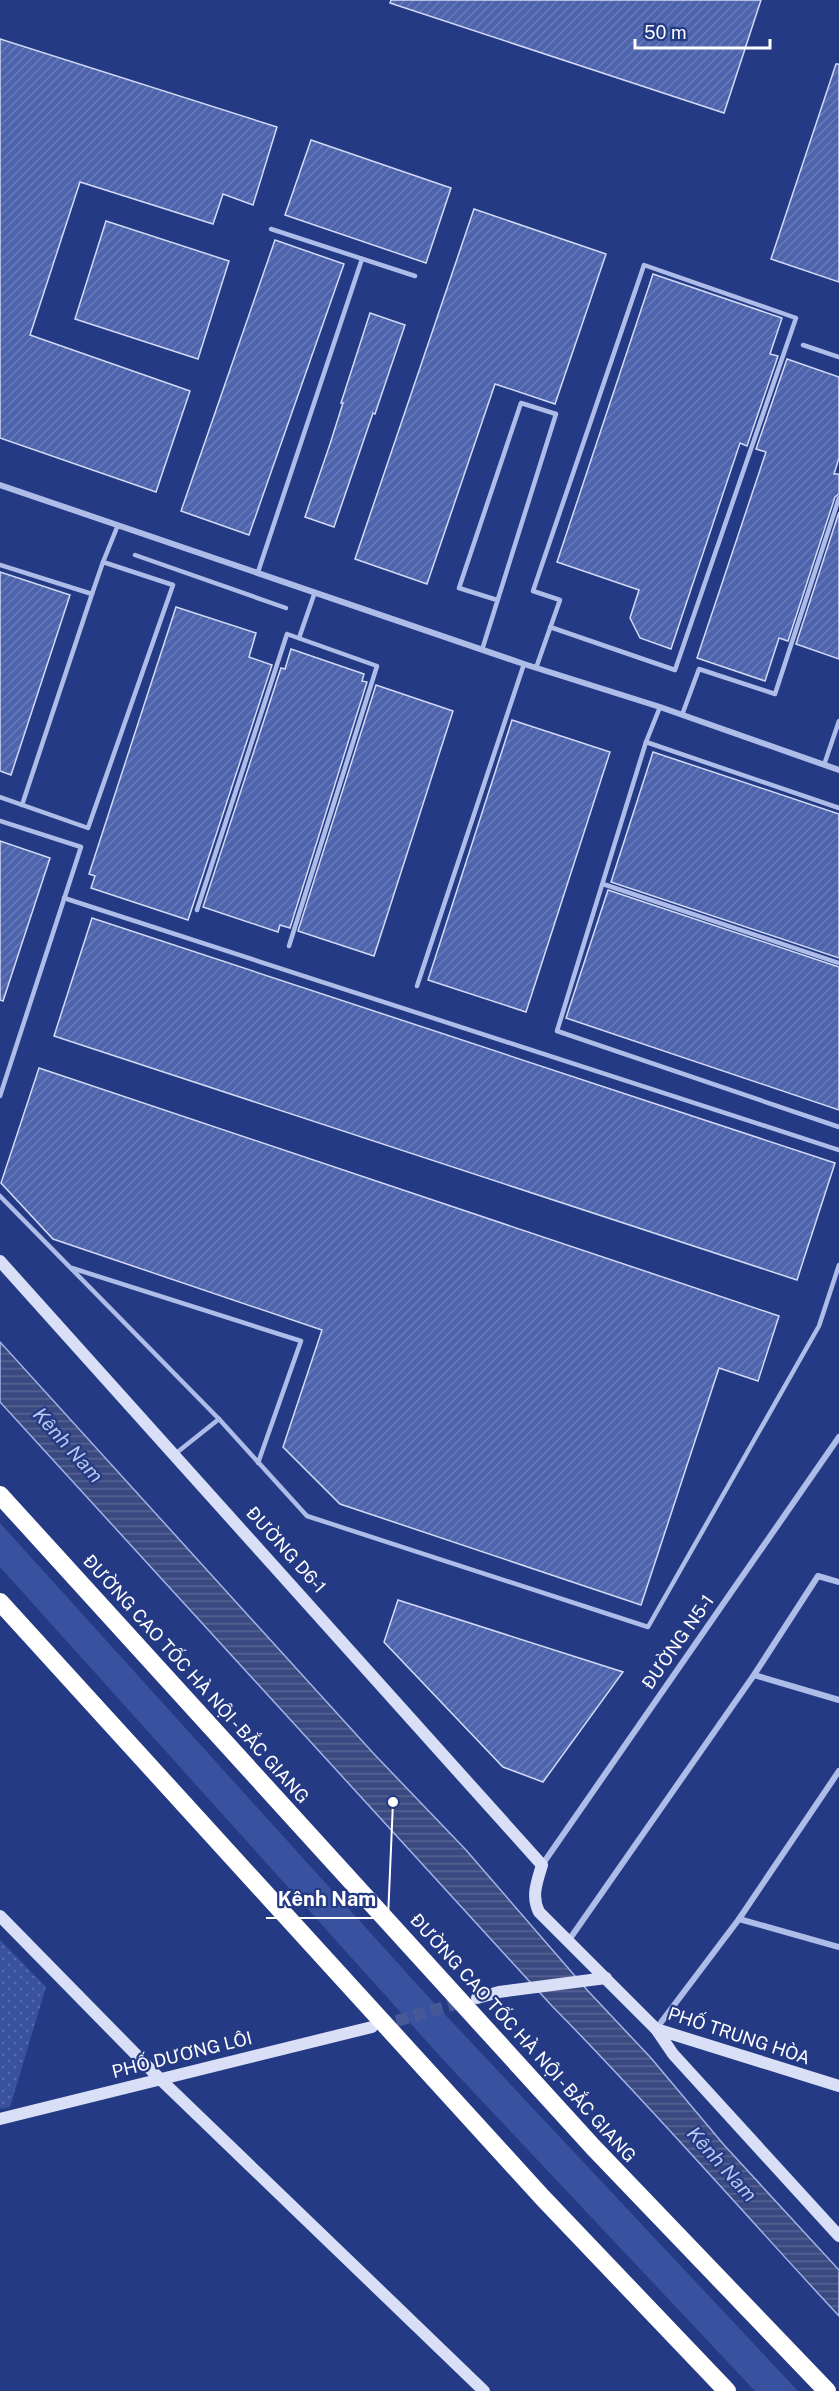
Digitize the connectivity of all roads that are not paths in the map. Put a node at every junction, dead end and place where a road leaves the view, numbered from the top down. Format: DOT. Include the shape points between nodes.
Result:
graph roads {
  1 [pos="271,229"];
  2 [pos="362,259"];
  3 [pos="415,276"];
  4 [pos="803,345"];
  5 [pos="839,357"];
  6 [pos="0,485"];
  7 [pos="839,498"];
  8 [pos="118,525"];
  9 [pos="135,555"];
  10 [pos="103,562"];
  11 [pos="0,565"];
  12 [pos="258,572"];
  13 [pos="315,592"];
  14 [pos="92,594"];
  15 [pos="497,600"];
  16 [pos="286,608"];
  17 [pos="550,627"];
  18 [pos="299,638"];
  19 [pos="482,650"];
  20 [pos="524,664"];
  21 [pos="536,668"];
  22 [pos="660,707"];
  23 [pos="682,715"];
  24 [pos="839,721"];
  25 [pos="646,742"];
  26 [pos="825,765"];
  27 [pos="839,770"];
  28 [pos="0,797"];
  29 [pos="22,805"];
  30 [pos="839,808"];
  31 [pos="0,821"];
  32 [pos="603,884"];
  33 [pos="64,898"];
  34 [pos="197,910"];
  35 [pos="289,946"];
  36 [pos="839,963"];
  37 [pos="417,986"];
  38 [pos="0,1096"];
  39 [pos="839,1127"];
  40 [pos="839,1150"];
  41 [pos="0,1196"];
  42 [pos="0,1261"];
  43 [pos="839,1265"];
  44 [pos="70,1267"];
  45 [pos="219,1419"];
  46 [pos="839,1437"];
  47 [pos="175,1454"];
  48 [pos="258,1462"];
  49 [pos="0,1495"];
  50 [pos="839,1582"];
  51 [pos="0,1602"];
  52 [pos="754,1675"];
  53 [pos="839,1700"];
  54 [pos="839,1771"];
  55 [pos="542,1865"];
  56 [pos="0,1916"];
  57 [pos="739,1919"];
  58 [pos="569,1940"];
  59 [pos="839,1947"];
  60 [pos="606,1978"];
  61 [pos="477,1998"];
  62 [pos="372,2027"];
  63 [pos="656,2029"];
  64 [pos="159,2078"];
  65 [pos="839,2086"];
  66 [pos="0,2119"];
  67 [pos="839,2236"];
  68 [pos="484,2391"];
  69 [pos="727,2391"];
  70 [pos="827,2391"];
  1 -- 2 [label="lane"];
  2 -- 3 [label="lane"];
  2 -- 12 [label="lane"];
  4 -- 5 [label="lane"];
  6 -- 8 [label="street"];
  7 -- 23 [label="lane" via="776,694 699,669"];
  8 -- 10 [label="lane"];
  8 -- 12 [label="street"];
  9 -- 16 [label="lane"];
  10 -- 14 [label="lane"];
  10 -- 29 [label="lane" via="173,585 88,828"];
  11 -- 14 [label="lane"];
  12 -- 13 [label="street"];
  13 -- 18 [label="lane"];
  13 -- 19 [label="street"];
  14 -- 29 [label="lane"];
  15 -- 15 [label="lane" via="556,414 521,404 459,588"];
  15 -- 19 [label="lane"];
  17 -- 17 [label="lane" via="560,600 533,591 644,265 796,318 675,670"];
  17 -- 21 [label="lane"];
  18 -- 34 [label="lane" via="287,634"];
  18 -- 35 [label="lane" via="377,666"];
  19 -- 20 [label="street"];
  20 -- 21 [label="street"];
  20 -- 37 [label="lane"];
  21 -- 22 [label="street"];
  22 -- 23 [label="street"];
  22 -- 25 [label="lane"];
  23 -- 26 [label="street"];
  24 -- 26 [label="lane"];
  25 -- 30 [label="lane"];
  25 -- 32 [label="lane"];
  26 -- 27 [label="street"];
  28 -- 29 [label="lane"];
  31 -- 33 [label="lane" via="81,847"];
  32 -- 36 [label="lane"];
  32 -- 39 [label="lane" via="557,1031"];
  33 -- 38 [label="lane"];
  33 -- 40 [label="lane"];
  41 -- 44 [label="lane"];
  42 -- 47 [label="street, ĐƯỜNG D6-1"];
  43 -- 48 [label="lane" via="819,1326 648,1627 307,1516"];
  44 -- 45 [label="lane"];
  44 -- 48 [label="lane" via="301,1341"];
  45 -- 47 [label="lane"];
  45 -- 48 [label="lane"];
  46 -- 55 [label="street, ĐƯỜNG N5-1"];
  47 -- 55 [label="street, ĐƯỜNG D6-1"];
  49 -- 70 [label="highway, ĐƯỜNG CAO TỐC HÀ NỘI - BẮC GIANG" via="593,2146"];
  50 -- 52 [label="street" via="818,1576"];
  51 -- 69 [label="highway" via="542,2197"];
  52 -- 53 [label="street"];
  52 -- 58 [label="street"];
  54 -- 57 [label="street"];
  55 -- 58 [label="street, PHỐ TRUNG HÒA" via="535,1904"];
  56 -- 64 [label="street"];
  57 -- 59 [label="street"];
  57 -- 63 [label="street"];
  58 -- 60 [label="street, PHỐ TRUNG HÒA"];
  60 -- 61 [label="street"];
  60 -- 63 [label="street, PHỐ TRUNG HÒA"];
  62 -- 64 [label="street, PHỐ DƯƠNG LÔI"];
  63 -- 65 [label="street, PHỐ TRUNG HÒA"];
  63 -- 67 [label="street" via="681,2062"];
  64 -- 66 [label="street, PHỐ DƯƠNG LÔI"];
  64 -- 68 [label="street"];
}
